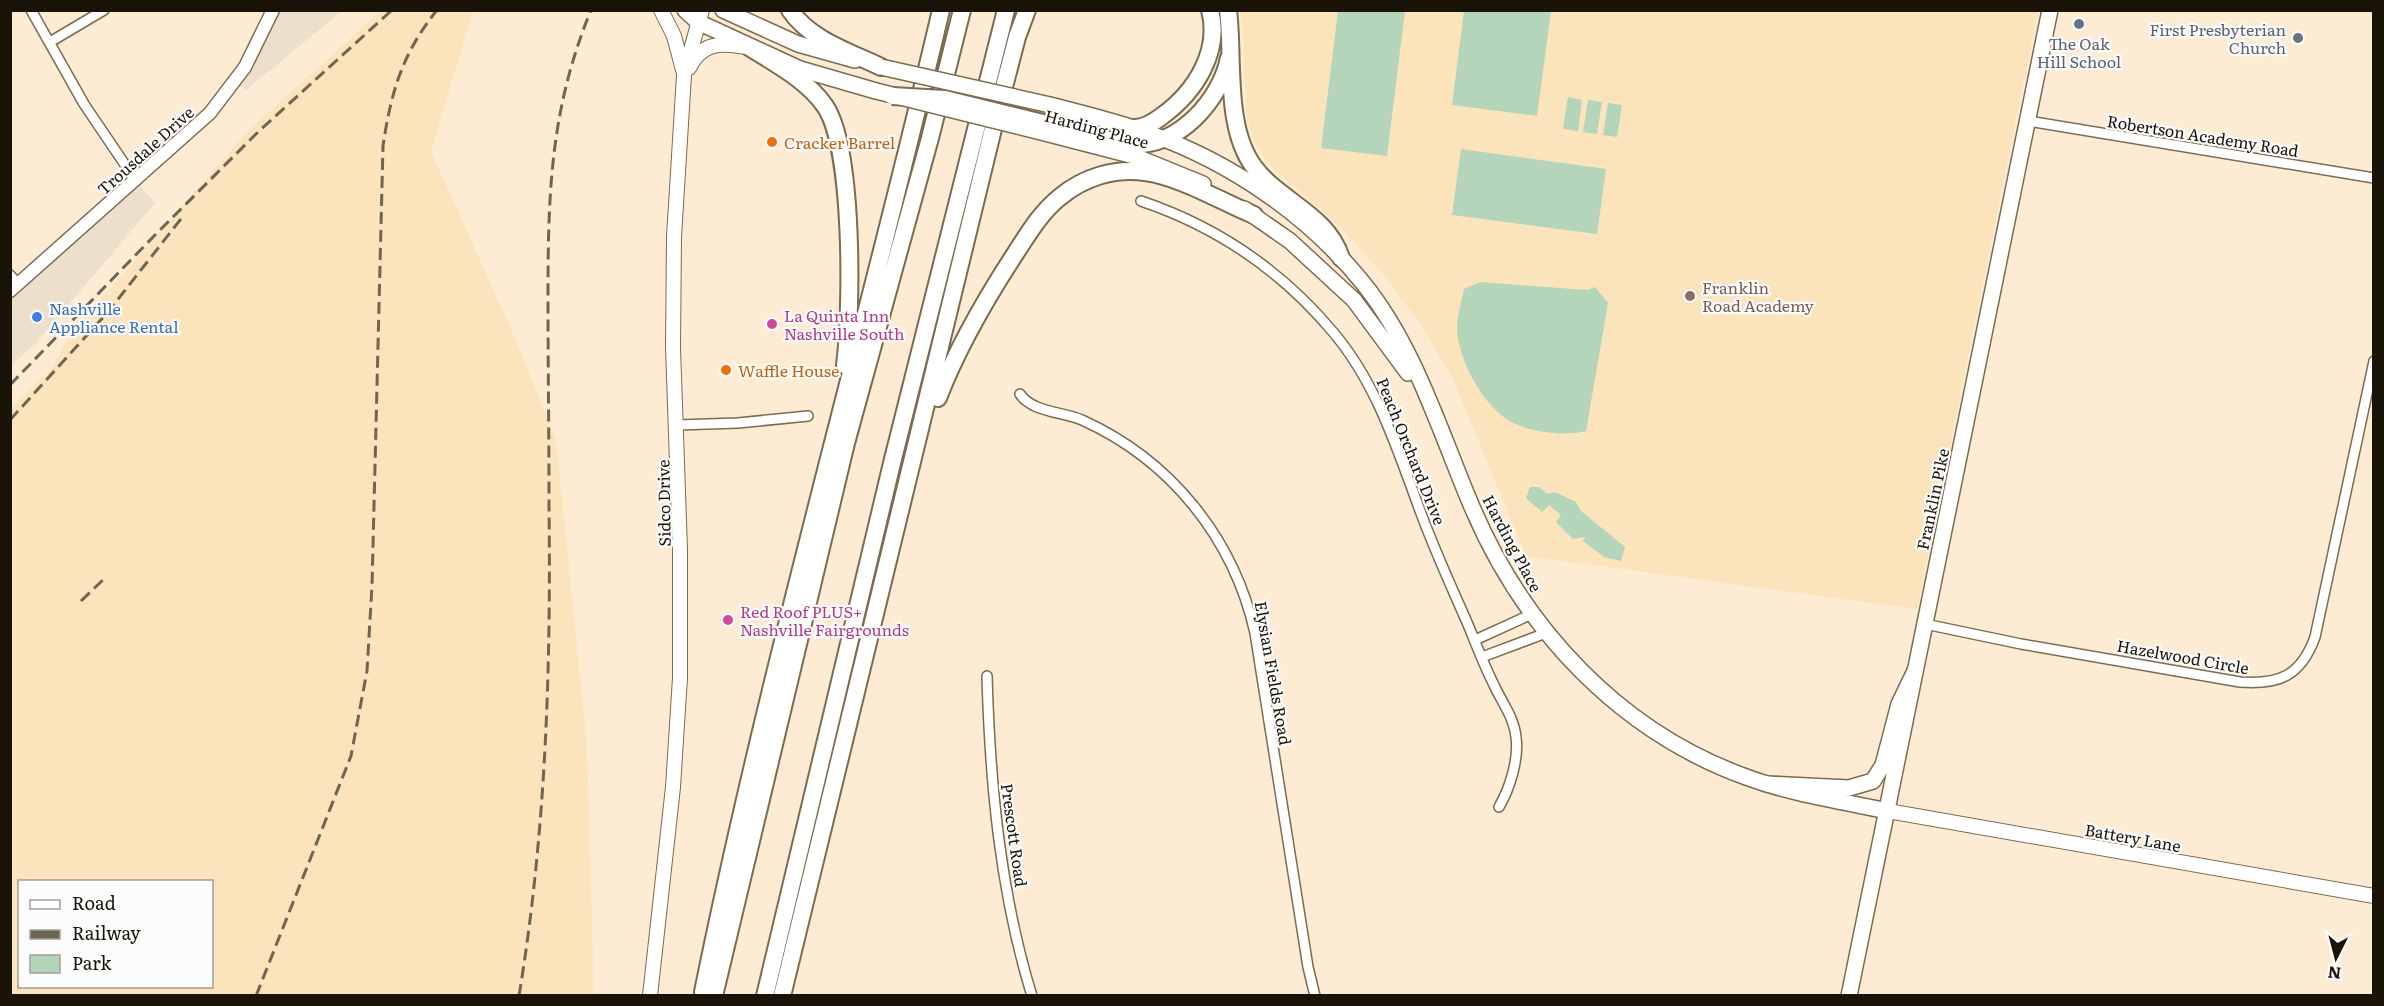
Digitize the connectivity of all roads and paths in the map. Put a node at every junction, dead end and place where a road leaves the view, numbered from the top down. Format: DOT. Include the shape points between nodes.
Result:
graph roads {
  1 [pos="31,10"];
  2 [pos="104,10"];
  3 [pos="273,10"];
  4 [pos="661,10"];
  5 [pos="685,10"];
  6 [pos="723,10"];
  7 [pos="790,10"];
  8 [pos="941,10"];
  9 [pos="962,10"];
  10 [pos="1006,10"];
  11 [pos="1028,10"];
  12 [pos="1210,10"];
  13 [pos="1228,10"];
  14 [pos="2050,10"];
  15 [pos="700,16"];
  16 [pos="1231,36"];
  17 [pos="50,42"];
  18 [pos="749,47"];
  19 [pos="881,67"];
  20 [pos="684,78"];
  21 [pos="884,94"];
  22 [pos="2028,121"];
  23 [pos="1046,128"];
  24 [pos="1133,129"];
  25 [pos="1161,138"];
  26 [pos="2373,178"];
  27 [pos="136,181"];
  28 [pos="1141,201"];
  29 [pos="1254,215"];
  30 [pos="1341,258"];
  31 [pos="13,283"];
  32 [pos="2373,361"];
  33 [pos="1020,394"];
  34 [pos="1427,400"];
  35 [pos="808,416"];
  36 [pos="677,425"];
  37 [pos="835,437"];
  38 [pos="910,471"];
  39 [pos="1532,614"];
  40 [pos="1925,624"];
  41 [pos="1546,633"];
  42 [pos="1475,640"];
  43 [pos="1482,657"];
  44 [pos="1915,671"];
  45 [pos="987,676"];
  46 [pos="1767,784"];
  47 [pos="1499,807"];
  48 [pos="1888,811"];
  49 [pos="2373,896"];
  50 [pos="650,996"];
  51 [pos="703,996"];
  52 [pos="714,996"];
  53 [pos="765,996"];
  54 [pos="782,996"];
  55 [pos="1032,996"];
  56 [pos="1315,996"];
  57 [pos="1849,996"];
  1 -- 17 [label="street"];
  2 -- 17 [label="street"];
  3 -- 27 [label="street, Trousdale Drive" via="253,53 224,98"];
  4 -- 20 [label="main road" via="674,36"];
  5 -- 15 [label="main road"];
  6 -- 19 [label="main road, Harding Place" via="798,44"];
  7 -- 19 [label="highway" via="798,22 818,37"];
  8 -- 37 [label="highway"];
  9 -- 52 [label="highway" via="846,443"];
  10 -- 53 [label="highway"];
  11 -- 38 [label="highway" via="992,133"];
  12 -- 24 [label="highway" via="1210,52 1194,85 1164,115"];
  13 -- 16 [label="highway"];
  14 -- 22 [label="main road, Franklin Pike"];
  15 -- 18 [label="main road"];
  15 -- 20 [label="main road, Sidco Drive"];
  16 -- 25 [label="highway" via="1227,66 1209,102 1191,121"];
  16 -- 30 [label="highway" via="1236,119 1246,154 1265,179 1330,233"];
  17 -- 27 [label="street" via="84,104"];
  18 -- 20 [label="main road" via="706,47 694,58"];
  18 -- 21 [label="main road" via="816,75"];
  18 -- 37 [label="highway" via="814,93 830,115 840,142 849,318"];
  19 -- 24 [label="main road, Harding Place, bridge" via="1050,105"];
  20 -- 36 [label="main road, Sidco Drive" via="673,283"];
  21 -- 23 [label="highway, bridge" via="945,99"];
  22 -- 26 [label="street, Robertson Academy Road"];
  22 -- 40 [label="main road, Franklin Pike"];
  23 -- 25 [label="highway" via="1133,144"];
  23 -- 29 [label="main road, Harding Place" via="1173,170"];
  24 -- 25 [label="main road, Harding Place"];
  25 -- 30 [label="main road, Harding Place" via="1214,162 1257,188 1297,217"];
  27 -- 31 [label="street, Trousdale Drive"];
  28 -- 42 [label="street, Peach Orchard Drive" via="1245,249 1285,282 1335,334 1363,372 1376,399"];
  29 -- 34 [label="main road, Harding Place" via="1290,241 1353,300"];
  29 -- 38 [label="highway" via="1145,172 1097,176 1060,196 1035,225 972,324 952,363"];
  30 -- 34 [label="main road, Harding Place" via="1393,324"];
  32 -- 40 [label="street, Hazelwood Circle" via="2315,637 2308,654 2287,677 2240,682"];
  33 -- 56 [label="street, Elysian Fields Road" via="1030,404 1102,429 1151,462 1202,515 1234,569 1255,633"];
  34 -- 39 [label="main road, Harding Place" via="1485,536 1512,587"];
  35 -- 36 [label="street"];
  36 -- 50 [label="main road, Sidco Drive" via="679,700"];
  37 -- 51 [label="highway" via="746,791"];
  38 -- 54 [label="highway"];
  39 -- 41 [label="main road, Harding Place"];
  39 -- 42 [label="street"];
  40 -- 44 [label="main road, Franklin Pike"];
  41 -- 43 [label="street"];
  41 -- 46 [label="main road, Harding Place" via="1599,688 1636,718 1703,758"];
  42 -- 43 [label="street, Peach Orchard Drive"];
  43 -- 47 [label="street, Peach Orchard Drive" via="1512,720 1516,738 1509,786"];
  44 -- 46 [label="main road" via="1899,705 1883,765 1873,781 1849,788"];
  44 -- 48 [label="main road, Franklin Pike"];
  45 -- 55 [label="street, Prescott Road" via="993,799 1004,871"];
  46 -- 48 [label="main road, Harding Place"];
  48 -- 49 [label="main road, Battery Lane"];
  48 -- 57 [label="main road, Franklin Pike"];
}
